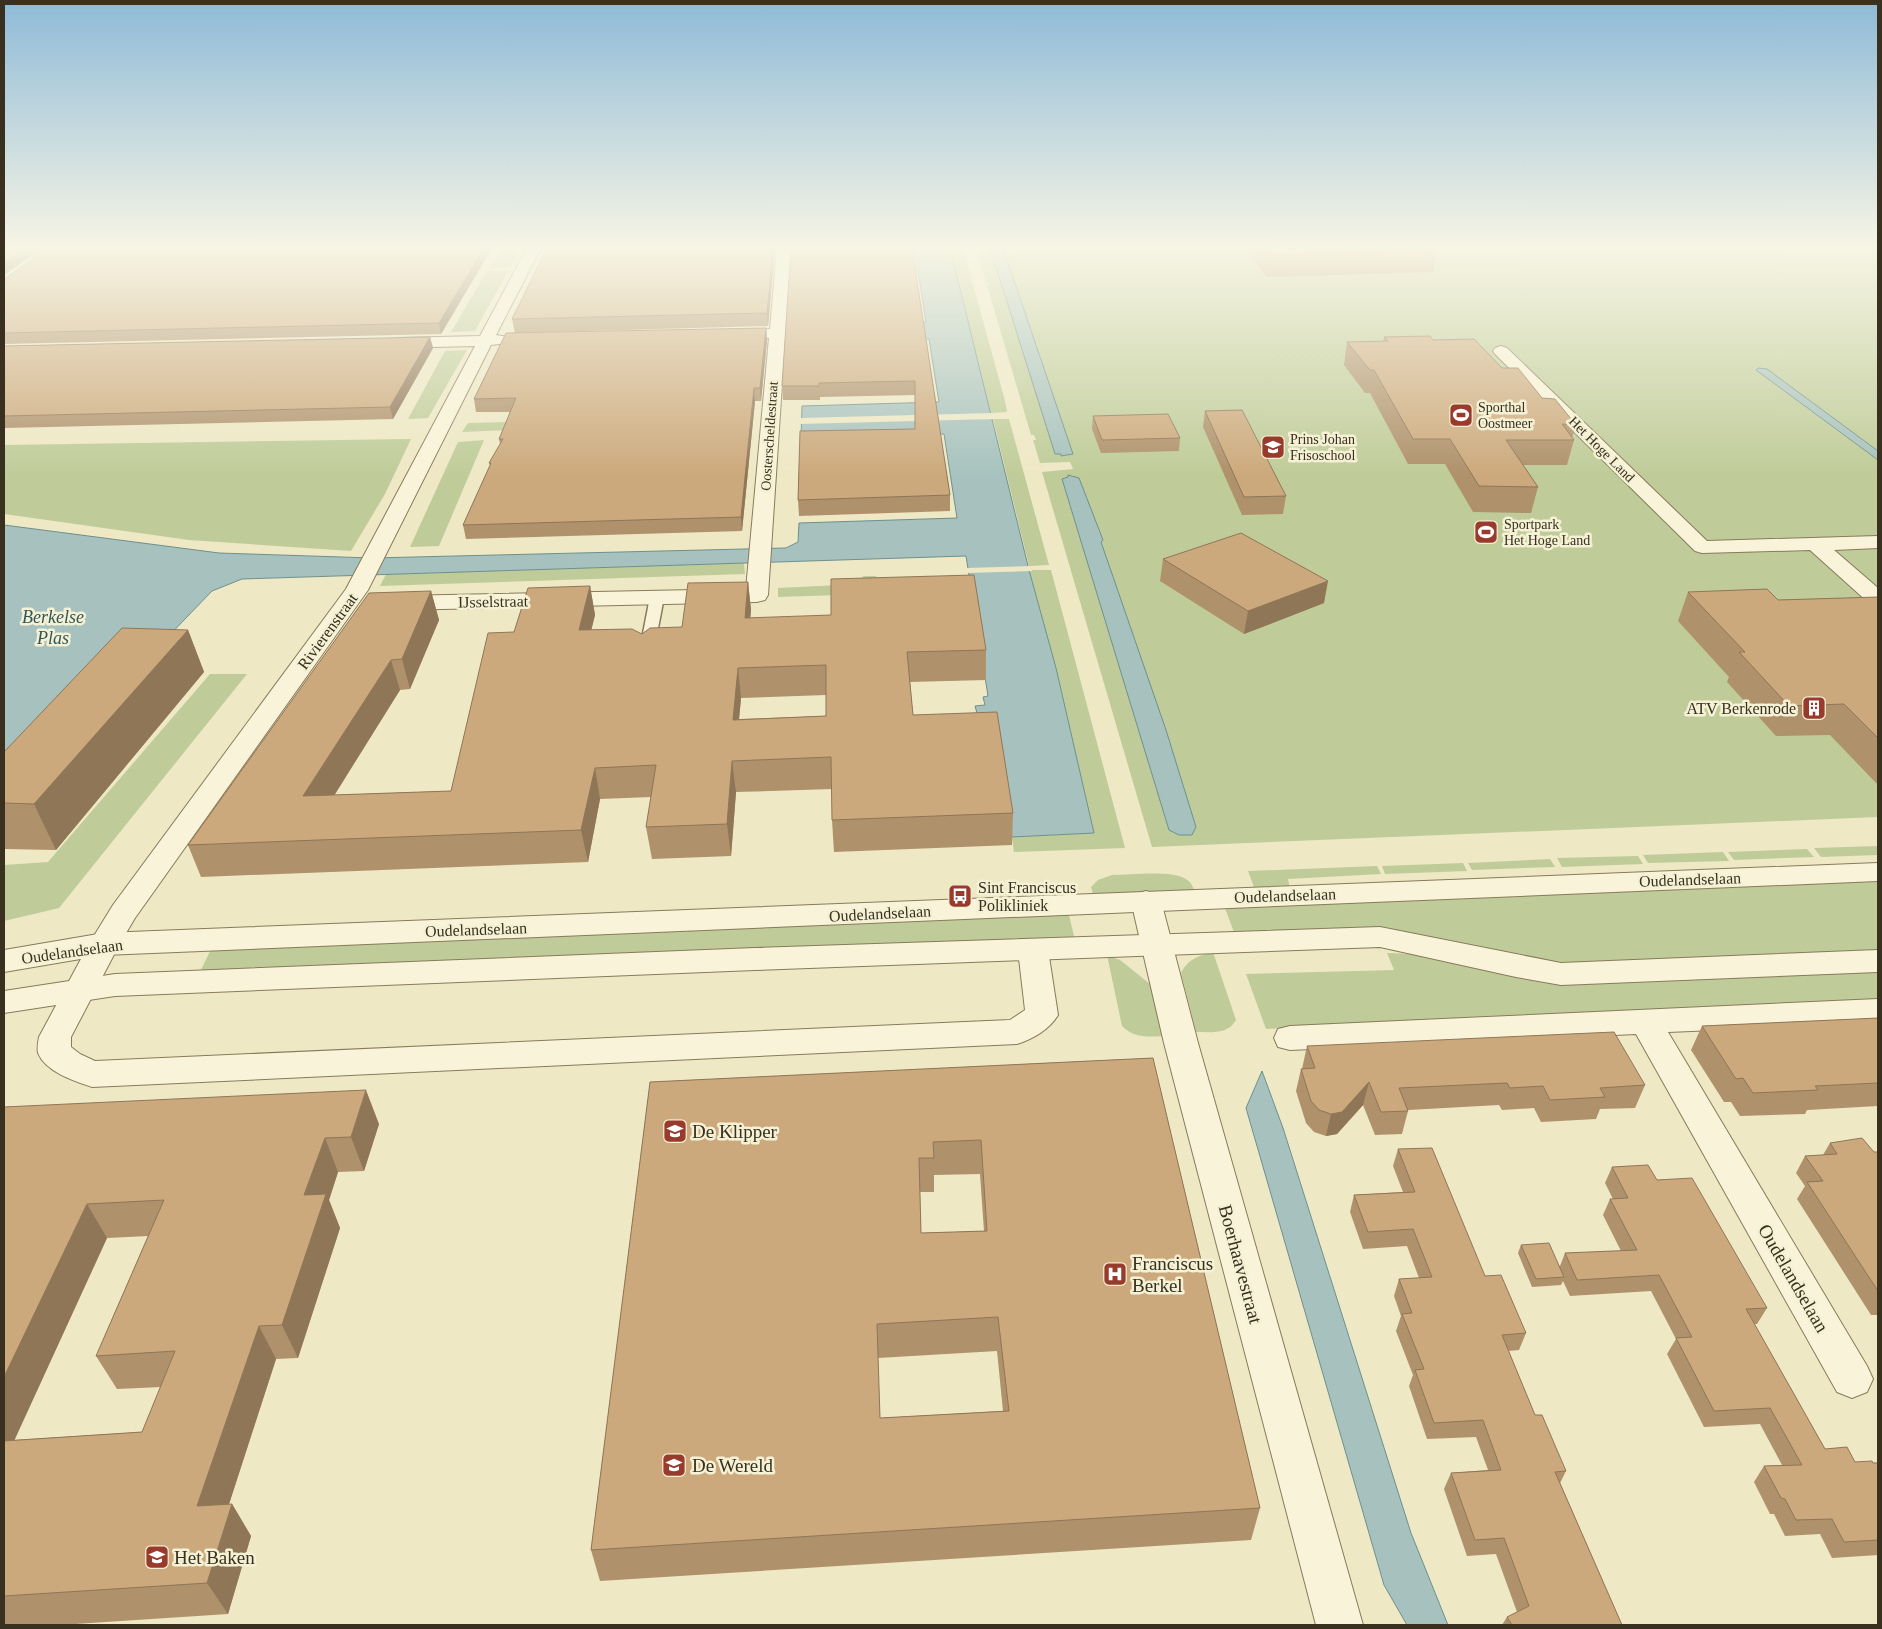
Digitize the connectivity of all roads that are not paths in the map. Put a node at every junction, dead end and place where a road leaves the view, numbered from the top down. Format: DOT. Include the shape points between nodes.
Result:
graph roads {
  1 [pos="494,324"];
  2 [pos="778,324"];
  3 [pos="777,333"];
  4 [pos="719,335"];
  5 [pos="486,340"];
  6 [pos="515,340"];
  7 [pos="377,343"];
  8 [pos="1501,351"];
  9 [pos="1878,542"];
  10 [pos="1815,544"];
  11 [pos="757,595"];
  12 [pos="657,598"];
  13 [pos="1878,599"];
  14 [pos="364,604"];
  15 [pos="645,658"];
  16 [pos="1878,872"];
  17 [pos="1146,901"];
  18 [pos="104,944"];
  19 [pos="1157,944"];
  20 [pos="1033,950"];
  21 [pos="4,961"];
  22 [pos="1878,961"];
  23 [pos="80,989"];
  24 [pos="4,1002"];
  25 [pos="1878,1011"];
  26 [pos="1645,1021"];
  27 [pos="1290,1038"];
  28 [pos="1852,1379"];
  29 [pos="1340,1625"];
  1 -- 5 [label="street, Rivierenstraat"];
  2 -- 3 [label="street, Oosterscheldestraat"];
  3 -- 4 [label="street"];
  3 -- 11 [label="street, Oosterscheldestraat"];
  5 -- 6 [label="street"];
  5 -- 7 [label="street"];
  5 -- 14 [label="street, Rivierenstraat" via="368,566"];
  8 -- 10 [label="street, Het Hoge Land" via="1702,547"];
  9 -- 10 [label="street"];
  10 -- 13 [label="street"];
  11 -- 12 [label="street, IJsselstraat"];
  12 -- 14 [label="street, IJsselstraat"];
  12 -- 15 [label="lane"];
  14 -- 18 [label="street, Rivierenstraat" via="130,904"];
  16 -- 17 [label="street, Oudelandselaan"];
  17 -- 18 [label="street, Oudelandselaan"];
  17 -- 19 [label="street, Boerhaavestraat"];
  18 -- 21 [label="street, Oudelandselaan"];
  18 -- 23 [label="street, Rivierenstraat"];
  19 -- 20 [label="street"];
  19 -- 22 [label="street" via="1380,937 1521,969 1561,974"];
  19 -- 29 [label="street, Boerhaavestraat" via="1181,1043"];
  20 -- 23 [label="street" via="162,983"];
  20 -- 23 [label="street" via="1042,1015 1017,1032 122,1073 92,1074 68,1064 54,1051 55,1036"];
  23 -- 24 [label="street"];
  25 -- 26 [label="street"];
  26 -- 27 [label="street"];
  26 -- 28 [label="street, Oudelandselaan"];
}
